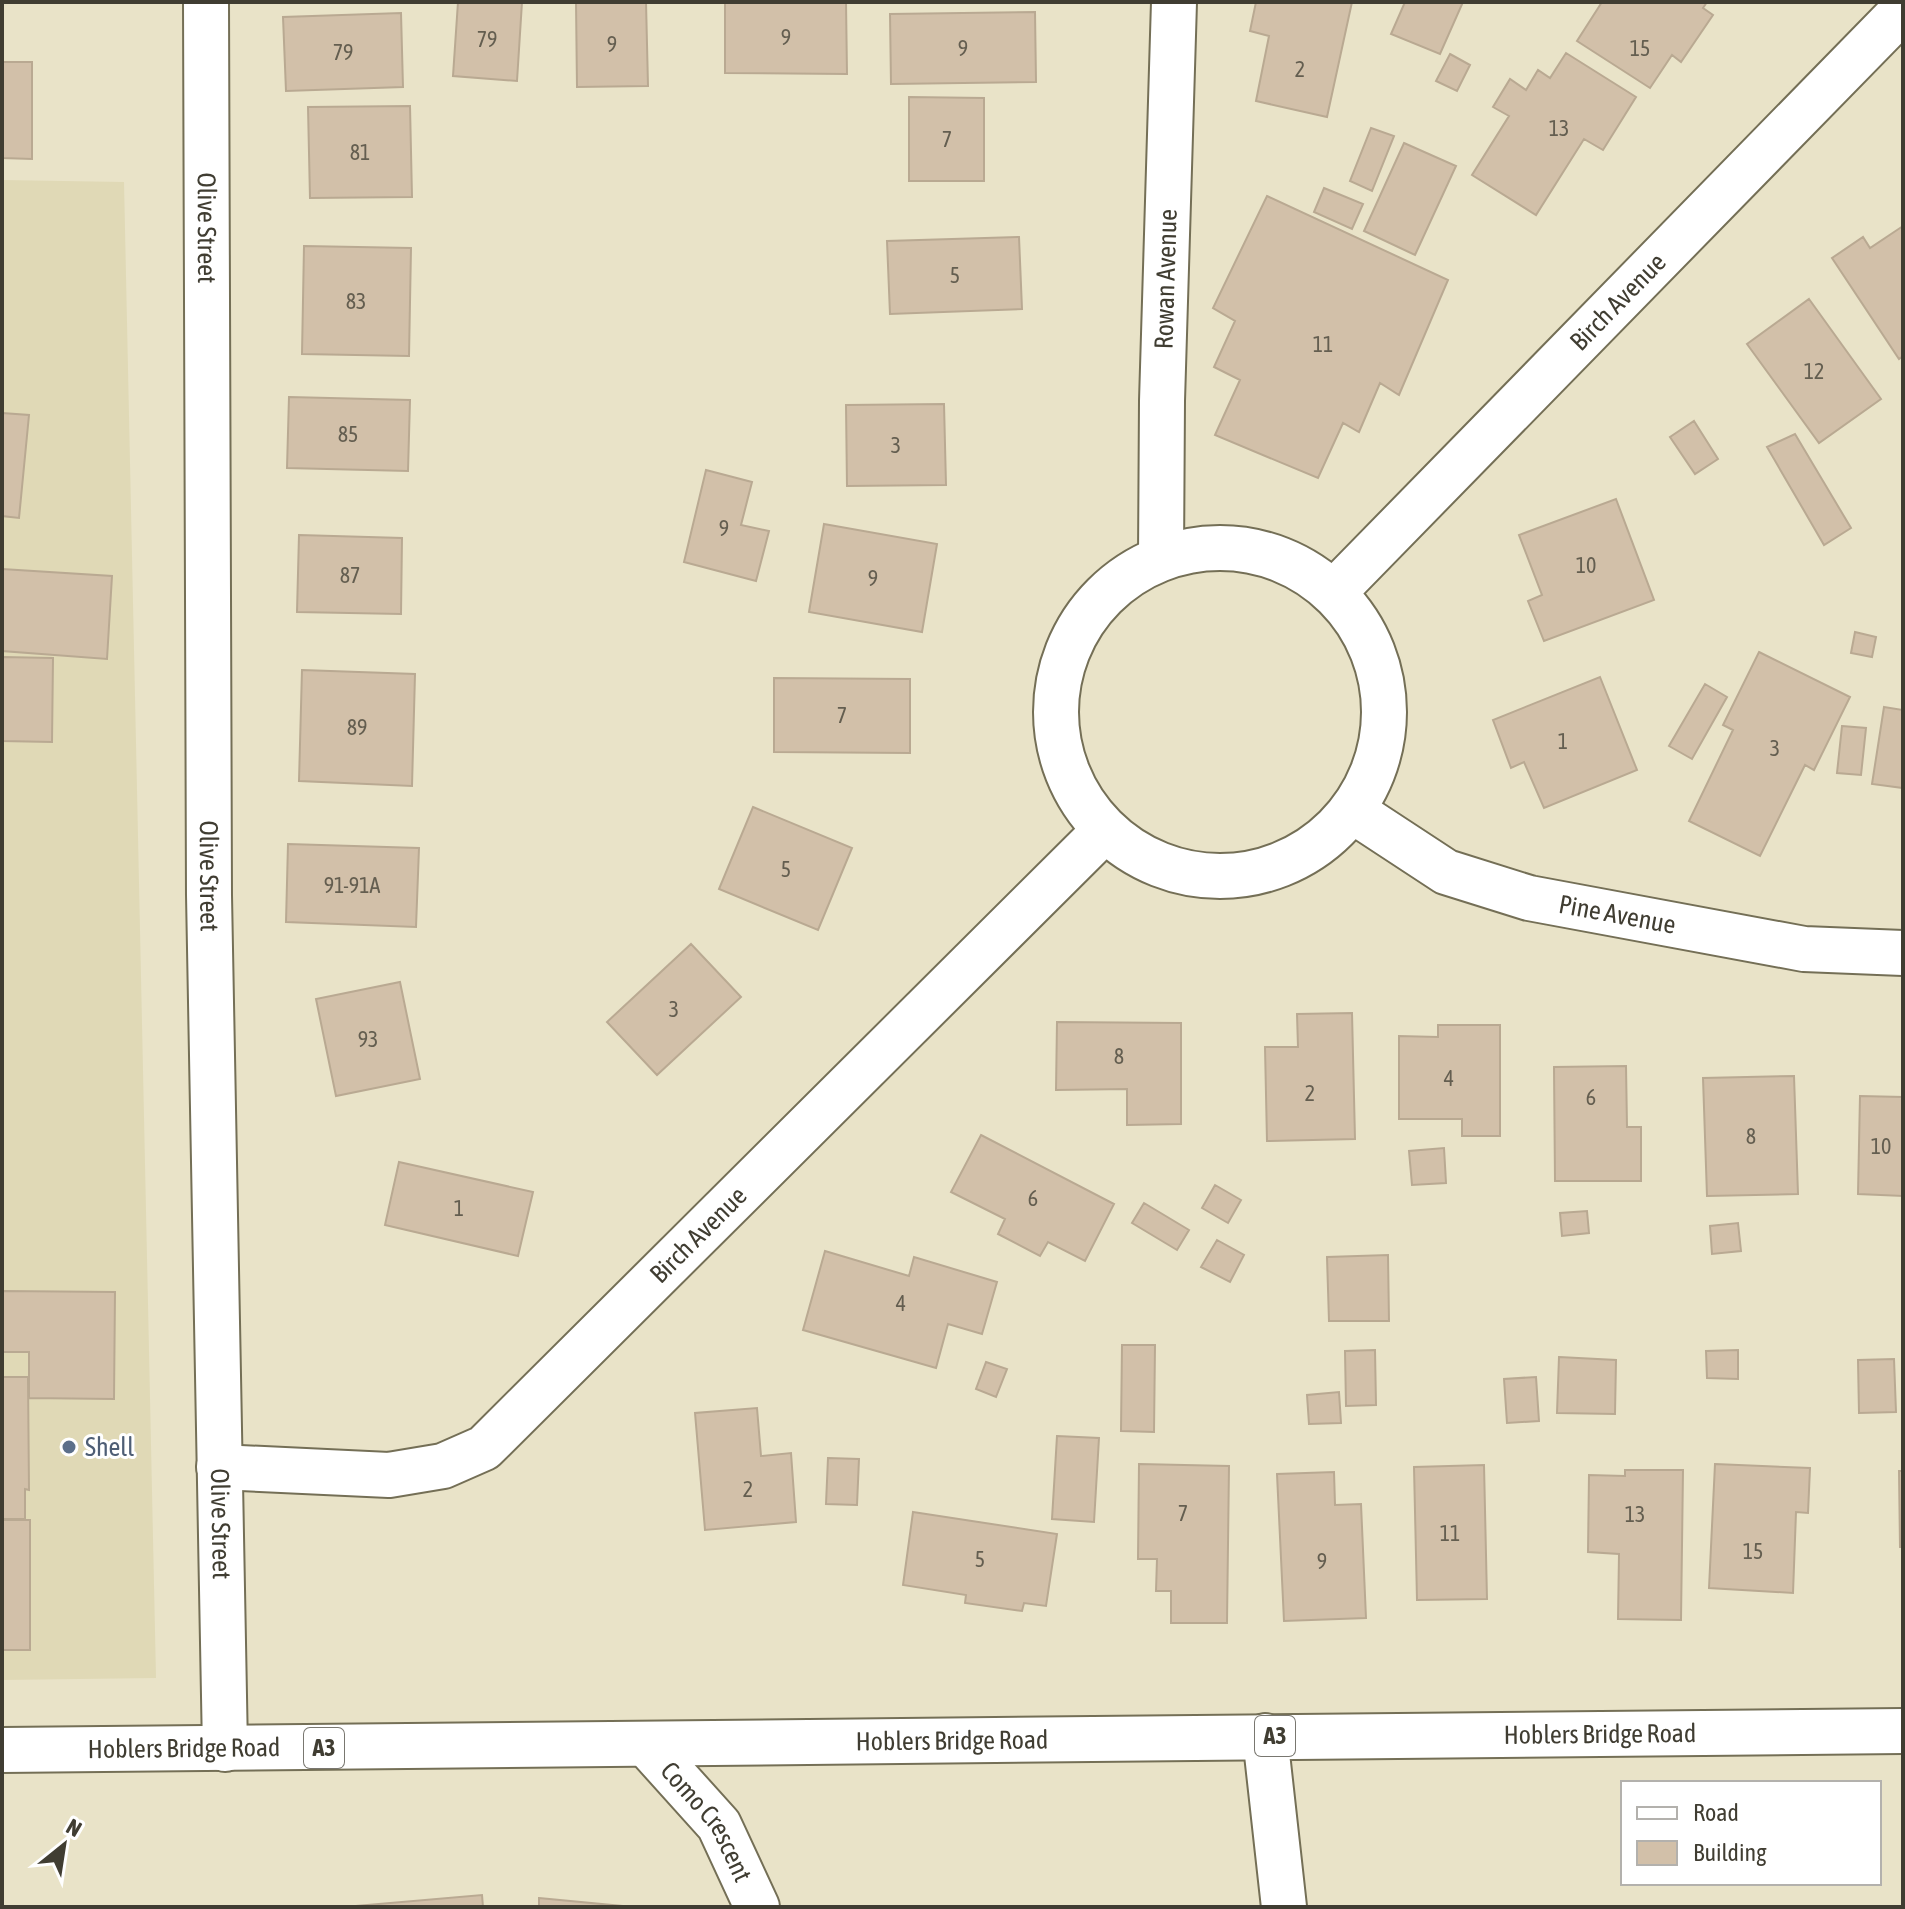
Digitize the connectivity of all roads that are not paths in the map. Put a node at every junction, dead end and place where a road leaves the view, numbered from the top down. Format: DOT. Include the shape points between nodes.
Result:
graph roads {
  1 [pos="206,2"];
  2 [pos="1174,2"];
  3 [pos="1903,10"];
  4 [pos="1161,557"];
  5 [pos="1334,592"];
  6 [pos="1353,811"];
  7 [pos="1104,831"];
  8 [pos="1903,953"];
  9 [pos="219,1467"];
  10 [pos="1903,1731"];
  11 [pos="1265,1736"];
  12 [pos="647,1745"];
  13 [pos="225,1749"];
  14 [pos="2,1750"];
  15 [pos="757,1907"];
  16 [pos="1284,1907"];
  1 -- 9 [label="main road, Olive Street" via="209,866"];
  2 -- 4 [label="main road, Rowan Avenue"];
  3 -- 5 [label="main road, Birch Avenue"];
  4 -- 5 [label="main road" via="1209,547 1254,550 1297,565"];
  4 -- 7 [label="main road" via="1115,584 1078,626 1057,679 1060,748 1073,789"];
  5 -- 6 [label="main road" via="1364,630 1381,675 1385,722 1376,769"];
  6 -- 7 [label="main road" via="1301,855 1263,872 1208,877 1155,864"];
  6 -- 8 [label="main road, Pine Avenue" via="1446,872 1529,898 1804,949"];
  7 -- 9 [label="main road, Birch Avenue" via="484,1448 443,1466 389,1475"];
  9 -- 13 [label="main road, Olive Street"];
  10 -- 11 [label="main road, Hoblers Bridge Road / A3"];
  11 -- 12 [label="main road, Hoblers Bridge Road / A3"];
  11 -- 16 [label="main road"];
  12 -- 13 [label="main road, Hoblers Bridge Road / A3"];
  12 -- 15 [label="main road, Como Crescent" via="719,1825"];
  13 -- 14 [label="main road, Hoblers Bridge Road / A3"];
}
